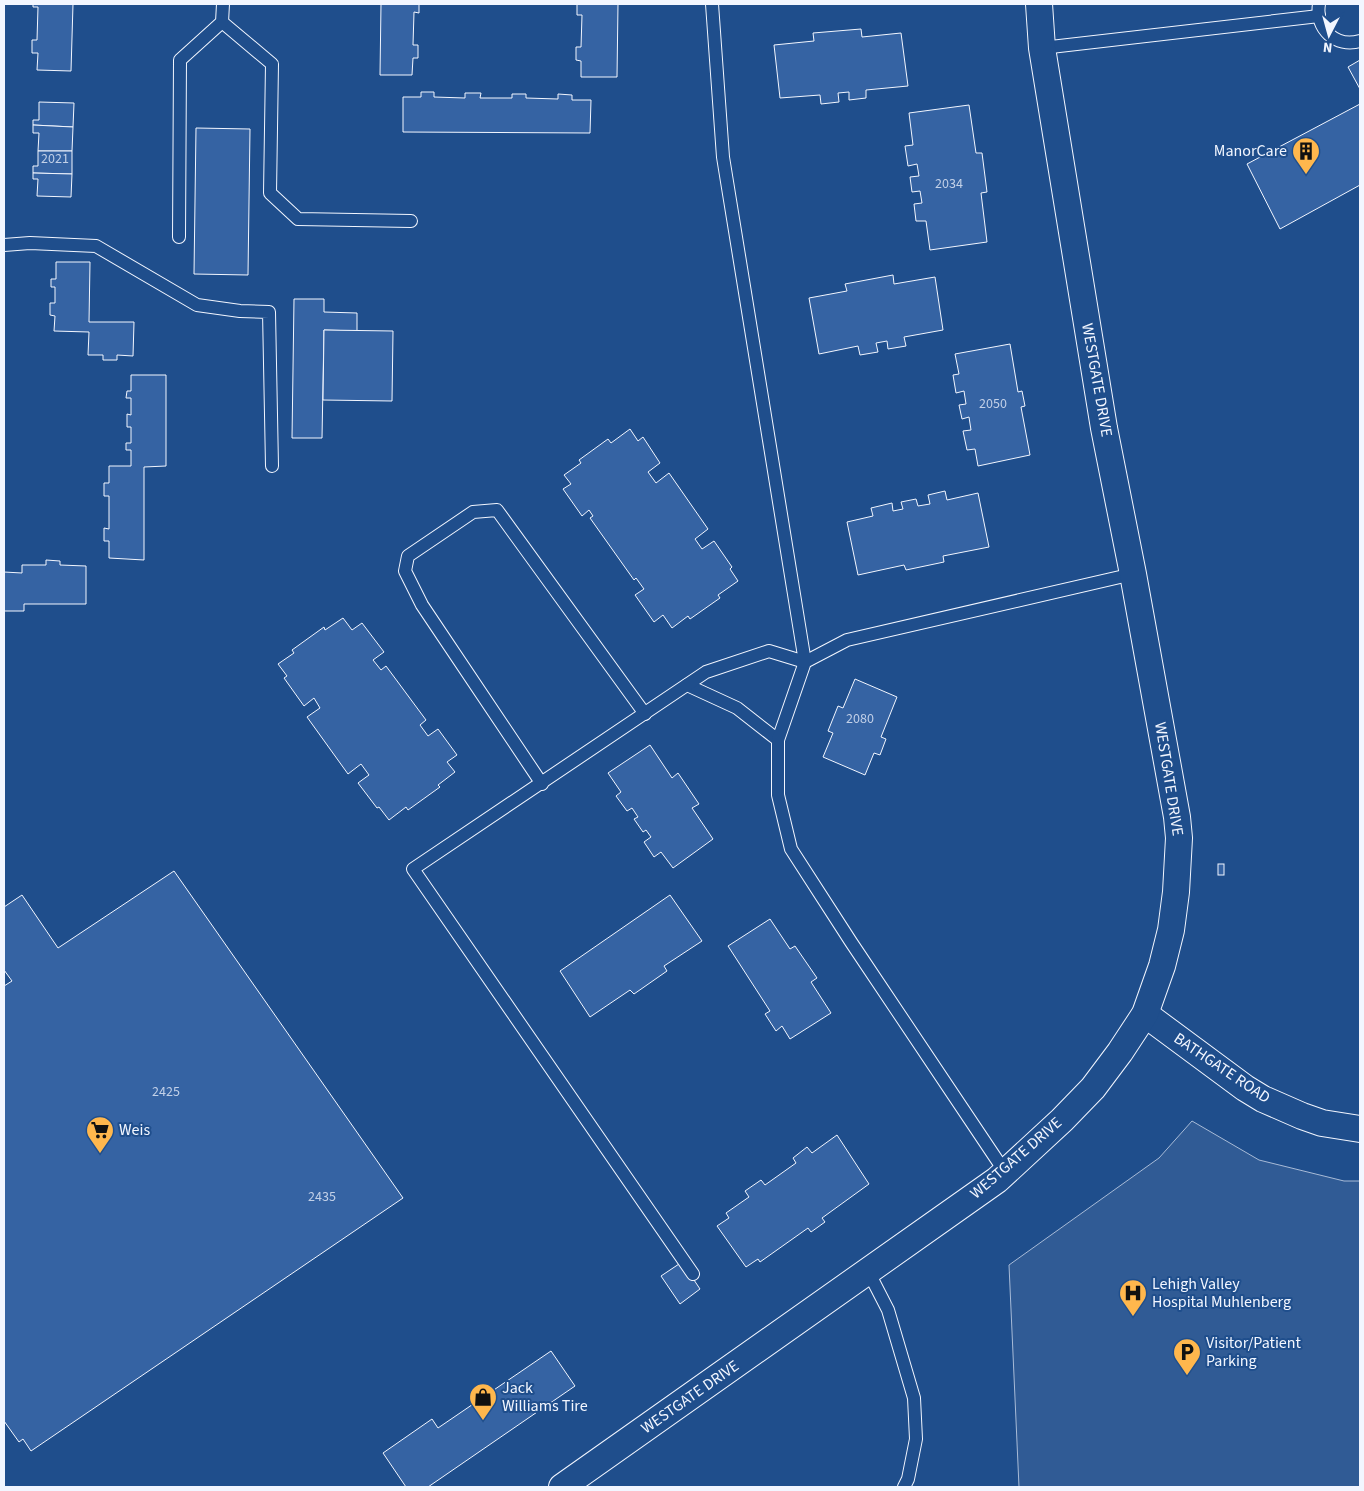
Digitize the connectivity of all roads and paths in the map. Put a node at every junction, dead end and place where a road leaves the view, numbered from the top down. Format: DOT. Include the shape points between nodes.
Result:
graph roads {
  1 [pos="223,4"];
  2 [pos="712,4"];
  3 [pos="1039,4"];
  4 [pos="1319,10"];
  5 [pos="222,22"];
  6 [pos="1360,42"];
  7 [pos="1042,48"];
  8 [pos="411,221"];
  9 [pos="179,237"];
  10 [pos="4,245"];
  11 [pos="272,466"];
  12 [pos="1133,574"];
  13 [pos="805,662"];
  14 [pos="687,685"];
  15 [pos="645,714"];
  16 [pos="778,740"];
  17 [pos="542,784"];
  18 [pos="1145,1014"];
  19 [pos="1360,1129"];
  20 [pos="1005,1172"];
  21 [pos="868,1271"];
  22 [pos="693,1274"];
  23 [pos="562,1487"];
  24 [pos="904,1487"];
  1 -- 5 [label="lane"];
  2 -- 13 [label="lane" via="723,157"];
  3 -- 7 [label="street, WESTGATE DRIVE"];
  4 -- 6 [label="lane" via="1325,31 1333,38 1343,43"];
  4 -- 7 [label="lane"];
  5 -- 8 [label="lane" via="272,64 270,193 298,219"];
  5 -- 9 [label="lane" via="180,60"];
  7 -- 12 [label="street, WESTGATE DRIVE" via="1104,428"];
  10 -- 11 [label="lane" via="96,246 197,305 270,312"];
  12 -- 13 [label="lane" via="847,640"];
  12 -- 18 [label="street, WESTGATE DRIVE" via="1179,838 1171,930"];
  13 -- 14 [label="lane" via="769,651 706,672"];
  13 -- 16 [label="lane"];
  14 -- 15 [label="lane"];
  14 -- 16 [label="lane" via="737,708"];
  15 -- 17 [label="lane"];
  15 -- 17 [label="lane" via="497,510 473,512 408,556 404,571 422,605"];
  16 -- 20 [label="lane" via="778,794 791,849"];
  17 -- 22 [label="lane" via="413,869"];
  18 -- 19 [label="street, BATHGATE ROAD" via="1263,1099 1322,1123"];
  18 -- 20 [label="street, WESTGATE DRIVE" via="1093,1088"];
  20 -- 21 [label="street, WESTGATE DRIVE"];
  21 -- 23 [label="street, WESTGATE DRIVE"];
  21 -- 24 [label="lane" via="888,1310 914,1398 916,1439"];
}
